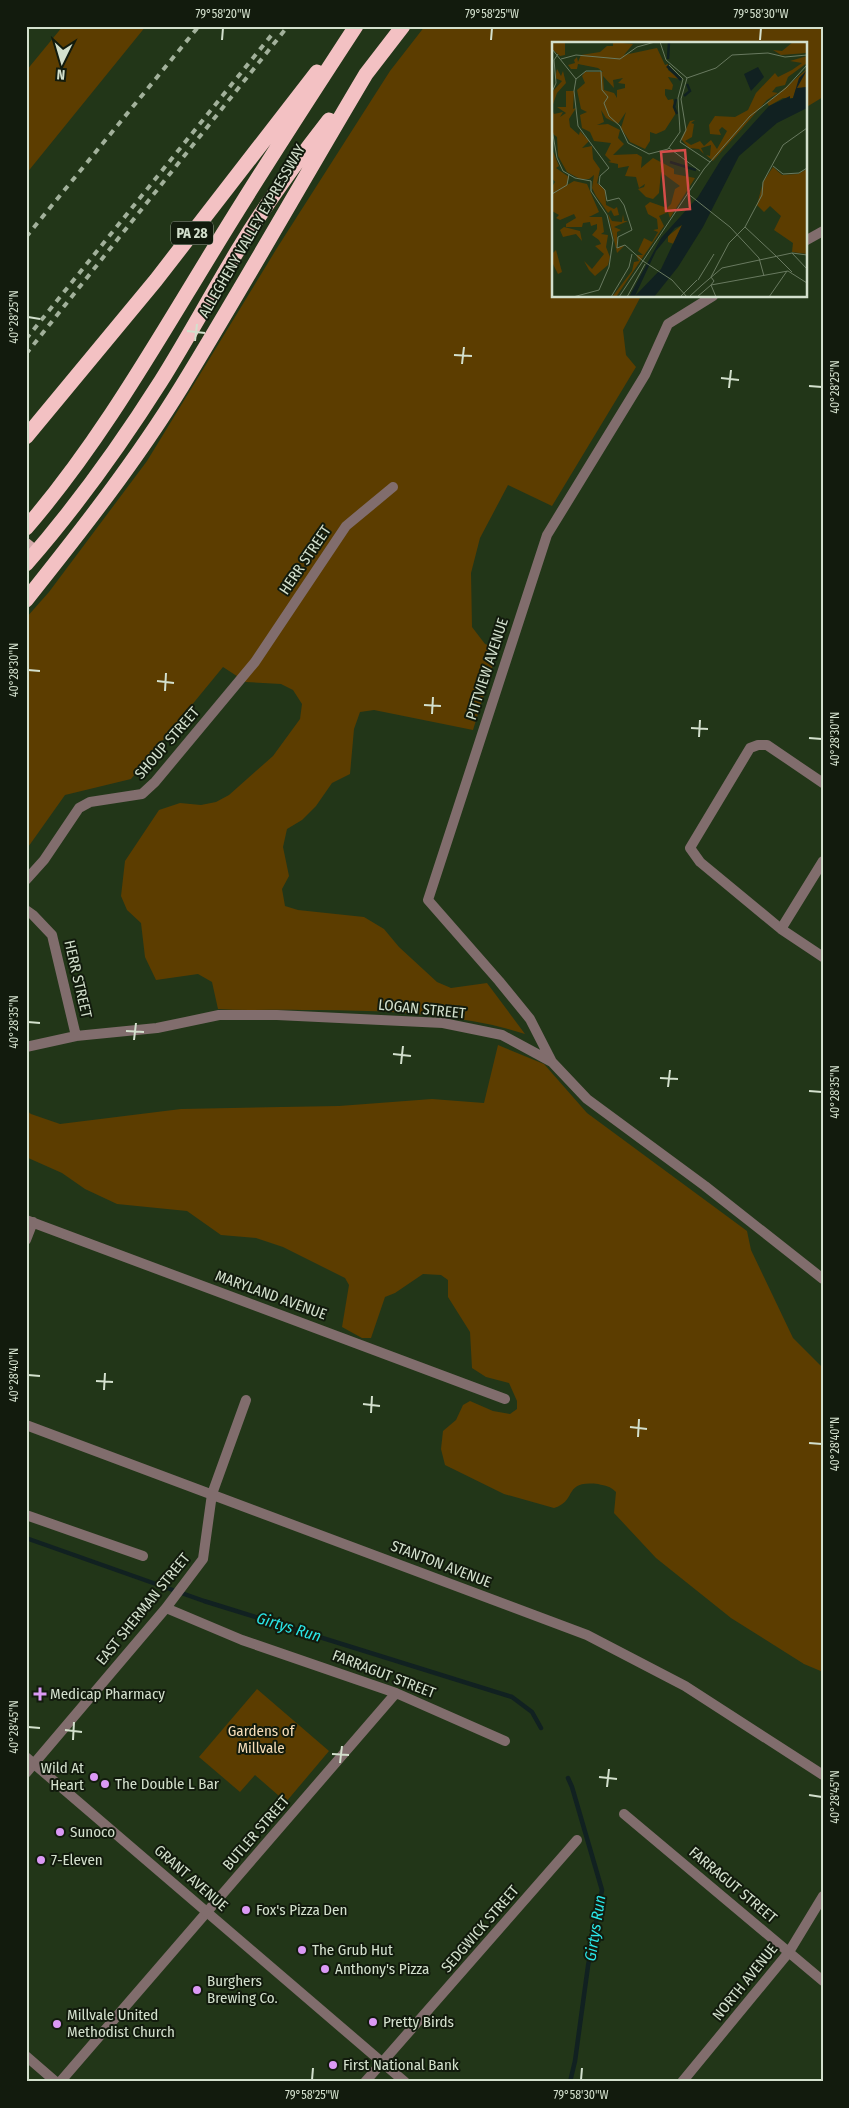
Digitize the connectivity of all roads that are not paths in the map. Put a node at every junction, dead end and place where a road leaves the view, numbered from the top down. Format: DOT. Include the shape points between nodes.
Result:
graph roads {
  1 [pos="355,26"];
  2 [pos="403,26"];
  3 [pos="366,74"];
  4 [pos="823,231"];
  5 [pos="806,240"];
  6 [pos="710,298"];
  7 [pos="26,437"];
  8 [pos="393,487"];
  9 [pos="26,528"];
  10 [pos="30,553"];
  11 [pos="26,600"];
  12 [pos="255,662"];
  13 [pos="823,782"];
  14 [pos="823,861"];
  15 [pos="26,880"];
  16 [pos="26,910"];
  17 [pos="780,929"];
  18 [pos="823,957"];
  19 [pos="76,1036"];
  20 [pos="26,1047"];
  21 [pos="552,1062"];
  22 [pos="30,1221"];
  23 [pos="26,1240"];
  24 [pos="823,1279"];
  25 [pos="505,1399"];
  26 [pos="246,1400"];
  27 [pos="26,1425"];
  28 [pos="212,1494"];
  29 [pos="26,1515"];
  30 [pos="143,1556"];
  31 [pos="168,1605"];
  32 [pos="396,1693"];
  33 [pos="505,1742"];
  34 [pos="30,1760"];
  35 [pos="26,1773"];
  36 [pos="823,1775"];
  37 [pos="624,1814"];
  38 [pos="577,1840"];
  39 [pos="823,1896"];
  40 [pos="208,1912"];
  41 [pos="790,1952"];
  42 [pos="823,1980"];
  43 [pos="26,2056"];
  44 [pos="382,2062"];
  45 [pos="58,2082"];
  46 [pos="365,2082"];
  47 [pos="405,2082"];
  48 [pos="682,2082"];
  1 -- 7 [label="highway, PA 28" via="156,280"];
  1 -- 9 [label="highway" via="132,383"];
  2 -- 3 [label="highway, ALLEGHENY VALLEY EXPRESSWAY"];
  3 -- 10 [label="highway" via="309,145 239,248 161,381 98,473"];
  3 -- 11 [label="highway, ALLEGHENY VALLEY EXPRESSWAY" via="181,387 125,471"];
  4 -- 5 [label="street"];
  6 -- 21 [label="street, PITTVIEW AVENUE" via="668,324 645,375 547,535 428,900 530,1019"];
  8 -- 12 [label="street, HERR STREET" via="346,526"];
  12 -- 15 [label="street, SHOUP STREET" via="142,794 90,802 79,808 44,860"];
  13 -- 17 [label="street" via="766,746 750,748 690,848 700,862"];
  14 -- 17 [label="street"];
  16 -- 19 [label="street, HERR STREET" via="52,935"];
  17 -- 18 [label="street"];
  19 -- 20 [label="street, LOGAN STREET"];
  19 -- 21 [label="street, LOGAN STREET" via="156,1028 219,1015 443,1023 502,1035"];
  21 -- 24 [label="street, LOGAN STREET" via="587,1099"];
  22 -- 23 [label="street"];
  22 -- 25 [label="street, MARYLAND AVENUE"];
  26 -- 28 [label="street, EAST SHERMAN STREET"];
  27 -- 28 [label="street, STANTON AVENUE"];
  28 -- 31 [label="street, EAST SHERMAN STREET" via="203,1559"];
  28 -- 36 [label="street, STANTON AVENUE" via="587,1635 685,1686"];
  29 -- 30 [label="street"];
  31 -- 32 [label="street, FARRAGUT STREET" via="242,1640"];
  31 -- 34 [label="street, EAST SHERMAN STREET"];
  32 -- 33 [label="street, FARRAGUT STREET"];
  32 -- 40 [label="street, BUTLER STREET"];
  34 -- 35 [label="street, EAST SHERMAN STREET"];
  34 -- 40 [label="street, GRANT AVENUE"];
  37 -- 41 [label="street, FARRAGUT STREET"];
  38 -- 44 [label="street, SEDGWICK STREET"];
  39 -- 41 [label="street, NORTH AVENUE"];
  40 -- 44 [label="street, GRANT AVENUE"];
  40 -- 45 [label="street, BUTLER STREET"];
  41 -- 42 [label="street, FARRAGUT STREET"];
  41 -- 48 [label="street, NORTH AVENUE"];
  43 -- 45 [label="street"];
  44 -- 46 [label="street, SEDGWICK STREET"];
  44 -- 47 [label="street, GRANT AVENUE"];
}
